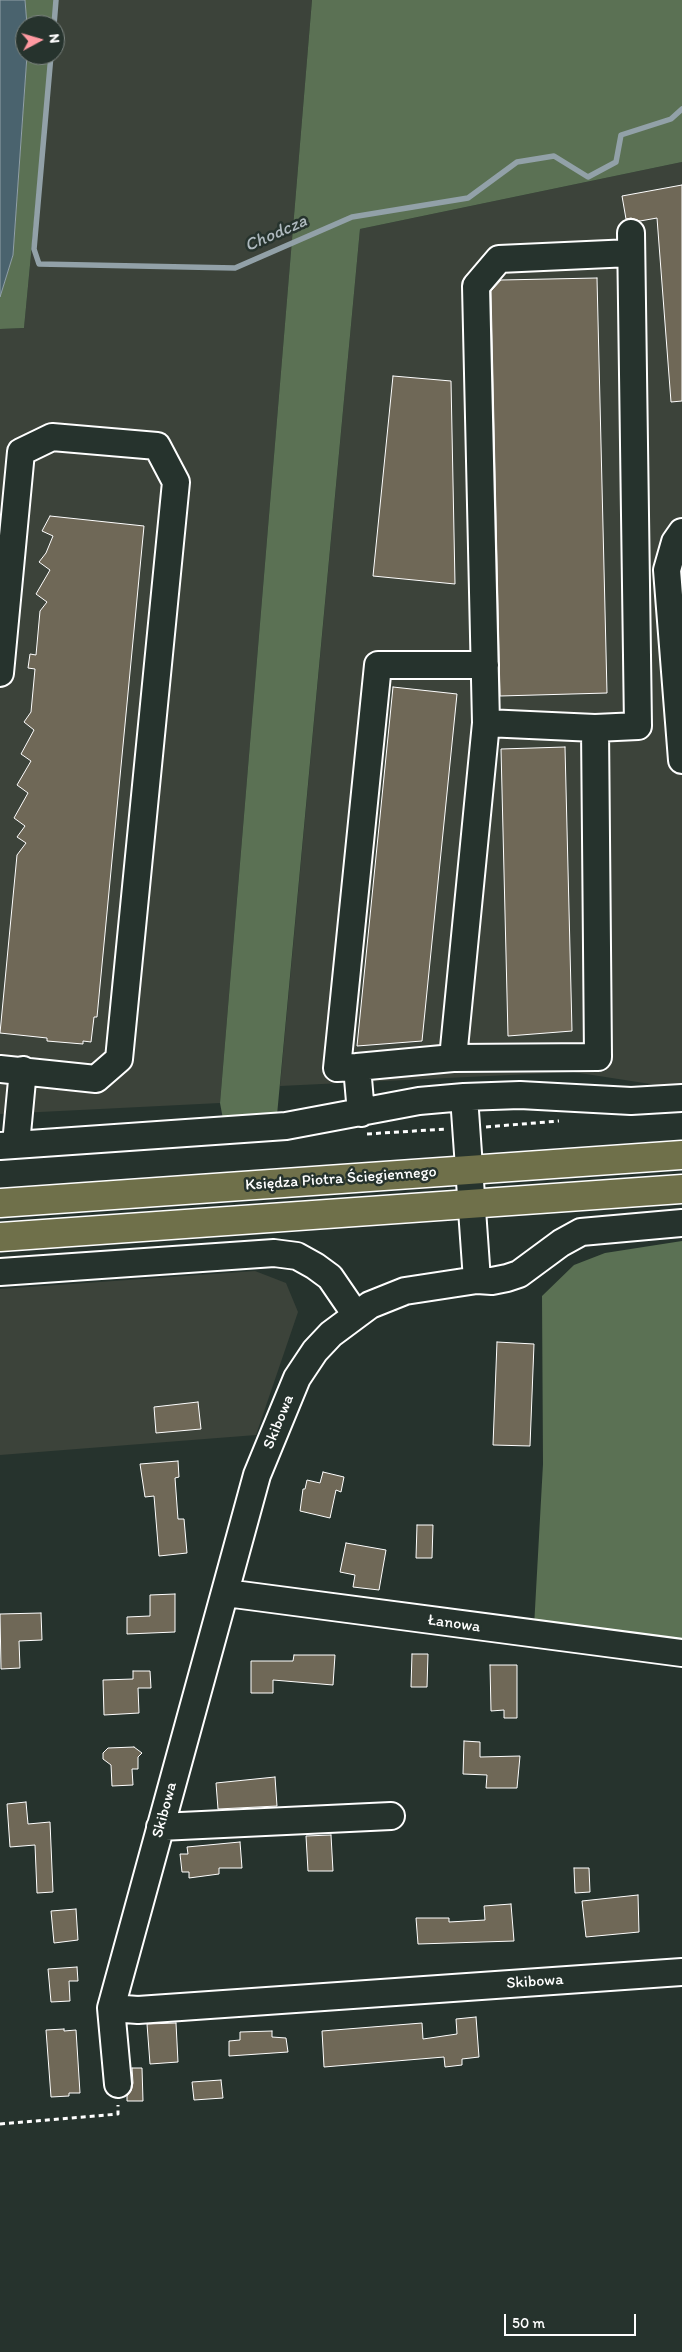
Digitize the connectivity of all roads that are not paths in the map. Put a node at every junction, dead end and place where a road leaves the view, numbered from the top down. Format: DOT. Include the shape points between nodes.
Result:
graph roads {
  1 [pos="682,532"];
  2 [pos="485,665"];
  3 [pos="0,673"];
  4 [pos="486,724"];
  5 [pos="595,728"];
  6 [pos="682,760"];
  7 [pos="453,1058"];
  8 [pos="357,1067"];
  9 [pos="11,1069"];
  10 [pos="464,1097"];
  11 [pos="682,1098"];
  12 [pos="361,1113"];
  13 [pos="8,1145"];
  14 [pos="682,1155"];
  15 [pos="470,1170"];
  16 [pos="682,1189"];
  17 [pos="0,1204"];
  18 [pos="472,1204"];
  19 [pos="682,1223"];
  20 [pos="0,1237"];
  21 [pos="0,1272"];
  22 [pos="477,1280"];
  23 [pos="356,1315"];
  24 [pos="226,1593"];
  25 [pos="682,1653"];
  26 [pos="391,1816"];
  27 [pos="160,1827"];
  28 [pos="682,1972"];
  29 [pos="111,2008"];
  30 [pos="118,2084"];
  1 -- 6 [label="street" via="675,542 667,570"];
  2 -- 4 [label="street"];
  2 -- 5 [label="street" via="476,286 499,259 631,243 638,726"];
  2 -- 8 [label="street" via="378,665 337,1068"];
  3 -- 9 [label="street" via="21,452 52,437 157,446 176,482 119,1059 96,1080"];
  4 -- 5 [label="street"];
  4 -- 7 [label="street"];
  5 -- 7 [label="street" via="598,1057"];
  7 -- 8 [label="street"];
  8 -- 12 [label="street"];
  9 -- 13 [label="street"];
  10 -- 11 [label="street" via="520,1095 631,1101"];
  10 -- 12 [label="street" via="419,1101"];
  10 -- 15 [label="street"];
  12 -- 13 [label="street" via="286,1126"];
  14 -- 15 [label="main road, Księdza Piotra Ściegiennego"];
  15 -- 17 [label="main road, Księdza Piotra Ściegiennego"];
  15 -- 18 [label="street"];
  16 -- 18 [label="main road, Księdza Piotra Ściegiennego"];
  18 -- 20 [label="main road, Księdza Piotra Ściegiennego"];
  18 -- 22 [label="street"];
  19 -- 22 [label="street, Skibowa" via="581,1232 519,1274 492,1281"];
  21 -- 23 [label="street" via="274,1253 297,1256 330,1277"];
  22 -- 23 [label="street, Skibowa" via="405,1291 370,1305"];
  23 -- 24 [label="street, Skibowa" via="315,1351 297,1378 257,1475"];
  24 -- 25 [label="street, Łanowa"];
  24 -- 27 [label="street, Skibowa"];
  26 -- 27 [label="street"];
  27 -- 29 [label="street, Skibowa"];
  28 -- 29 [label="street, Skibowa" via="138,2010"];
  29 -- 30 [label="street"];
}
